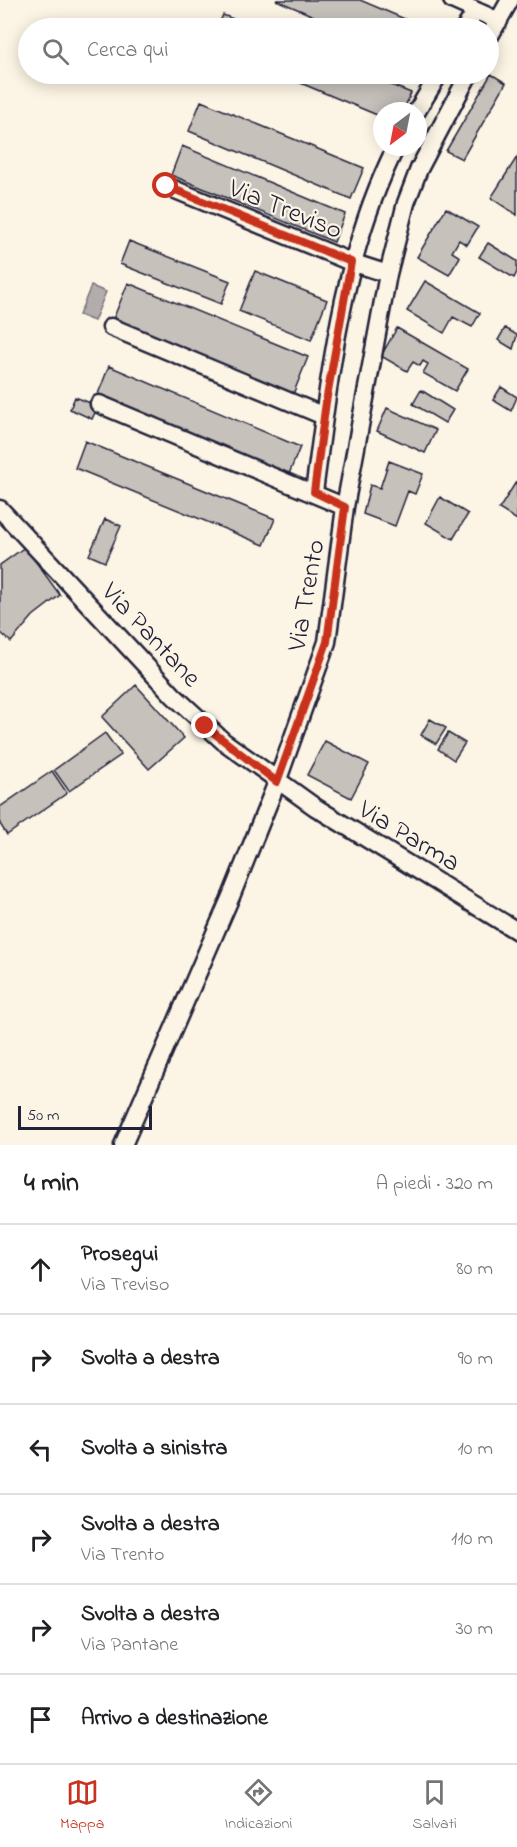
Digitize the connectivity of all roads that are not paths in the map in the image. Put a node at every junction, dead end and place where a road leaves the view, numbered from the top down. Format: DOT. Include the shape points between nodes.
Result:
graph roads {
  1 [pos="452,0"];
  2 [pos="510,0"];
  3 [pos="476,10"];
  4 [pos="471,18"];
  5 [pos="493,18"];
  6 [pos="499,21"];
  7 [pos="433,84"];
  8 [pos="465,84"];
  9 [pos="422,102"];
  10 [pos="392,156"];
  11 [pos="166,186"];
  12 [pos="351,262"];
  13 [pos="388,274"];
  14 [pos="111,327"];
  15 [pos="99,404"];
  16 [pos="324,416"];
  17 [pos="314,492"];
  18 [pos="345,507"];
  19 [pos="0,509"];
  20 [pos="277,782"];
  21 [pos="517,931"];
  22 [pos="123,1145"];
  1 -- 3 [label="street"];
  2 -- 6 [label="street"];
  3 -- 4 [label="street"];
  3 -- 5 [label="street"];
  7 -- 9 [label="street"];
  8 -- 13 [label="street, Via Trento" via="419,169"];
  10 -- 12 [label="street"];
  11 -- 12 [label="street, Via Treviso"];
  12 -- 13 [label="street, Via Treviso"];
  12 -- 16 [label="street"];
  13 -- 18 [label="street, Via Trento"];
  14 -- 16 [label="street"];
  15 -- 17 [label="street"];
  16 -- 17 [label="street"];
  17 -- 18 [label="street"];
  18 -- 20 [label="street, Via Trento" via="327,642"];
  19 -- 20 [label="street, Via Pantane" via="178,701 228,746"];
  20 -- 21 [label="street, Via Parma"];
  20 -- 22 [label="street, Via Trento"];
}
